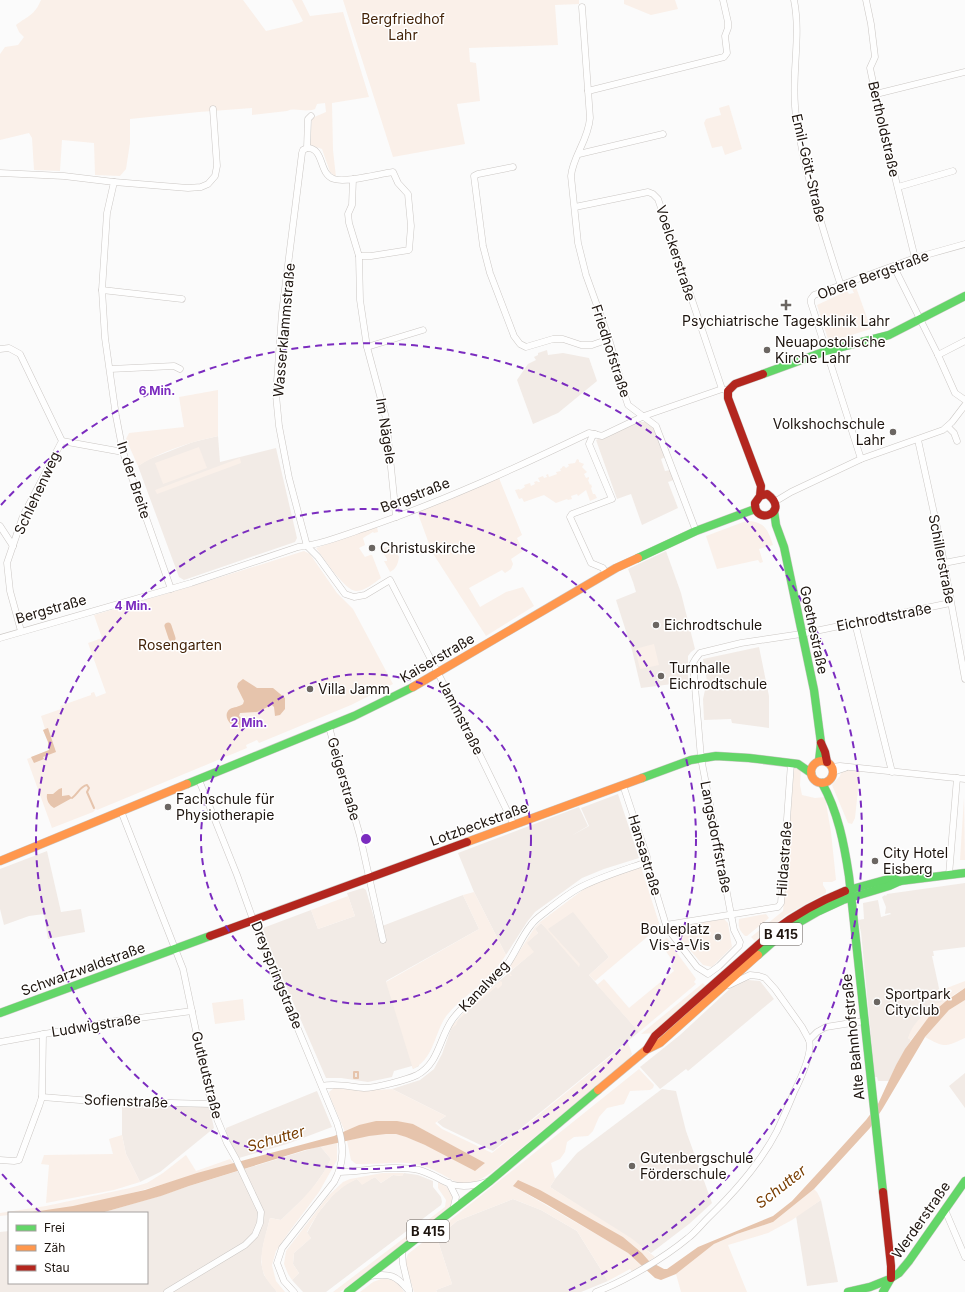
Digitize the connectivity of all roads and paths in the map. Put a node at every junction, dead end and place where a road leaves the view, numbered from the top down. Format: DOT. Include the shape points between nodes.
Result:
graph roads {
  1 [pos="723,0"];
  2 [pos="794,0"];
  3 [pos="866,0"];
  4 [pos="582,7"];
  5 [pos="965,72"];
  6 [pos="588,91"];
  7 [pos="876,94"];
  8 [pos="213,109"];
  9 [pos="311,116"];
  10 [pos="663,134"];
  11 [pos="307,148"];
  12 [pos="579,154"];
  13 [pos="513,167"];
  14 [pos="953,171"];
  15 [pos="0,173"];
  16 [pos="353,179"];
  17 [pos="114,182"];
  18 [pos="898,187"];
  19 [pos="575,207"];
  20 [pos="965,244"];
  21 [pos="359,256"];
  22 [pos="915,258"];
  23 [pos="894,267"];
  24 [pos="841,286"];
  25 [pos="102,290"];
  26 [pos="965,296"];
  27 [pos="182,299"];
  28 [pos="920,320"];
  29 [pos="423,330"];
  30 [pos="609,340"];
  31 [pos="965,341"];
  32 [pos="367,347"];
  33 [pos="0,349"];
  34 [pos="826,351"];
  35 [pos="938,355"];
  36 [pos="110,369"];
  37 [pos="180,369"];
  38 [pos="725,390"];
  39 [pos="965,400"];
  40 [pos="965,405"];
  41 [pos="644,416"];
  42 [pos="948,427"];
  43 [pos="595,434"];
  44 [pos="918,440"];
  45 [pos="62,441"];
  46 [pos="957,441"];
  47 [pos="123,452"];
  48 [pos="861,460"];
  49 [pos="763,495"];
  50 [pos="776,501"];
  51 [pos="755,509"];
  52 [pos="774,511"];
  53 [pos="396,516"];
  54 [pos="767,516"];
  55 [pos="776,525"];
  56 [pos="0,526"];
  57 [pos="696,532"];
  58 [pos="13,546"];
  59 [pos="307,546"];
  60 [pos="965,559"];
  61 [pos="944,563"];
  62 [pos="606,574"];
  63 [pos="171,589"];
  64 [pos="950,603"];
  65 [pos="855,623"];
  66 [pos="21,631"];
  67 [pos="801,634"];
  68 [pos="0,638"];
  69 [pos="700,653"];
  70 [pos="438,672"];
  71 [pos="965,678"];
  72 [pos="329,726"];
  73 [pos="701,758"];
  74 [pos="794,764"];
  75 [pos="823,767"];
  76 [pos="892,772"];
  77 [pos="957,778"];
  78 [pos="965,779"];
  79 [pos="199,780"];
  80 [pos="825,782"];
  81 [pos="623,785"];
  82 [pos="121,811"];
  83 [pos="514,825"];
  84 [pos="0,861"];
  85 [pos="647,862"];
  86 [pos="965,873"];
  87 [pos="949,875"];
  88 [pos="370,878"];
  89 [pos="850,893"];
  90 [pos="731,915"];
  91 [pos="254,920"];
  92 [pos="666,925"];
  93 [pos="382,940"];
  94 [pos="176,950"];
  95 [pos="722,988"];
  96 [pos="192,1011"];
  97 [pos="0,1013"];
  98 [pos="864,1021"];
  99 [pos="43,1034"];
  100 [pos="809,1040"];
  101 [pos="0,1042"];
  102 [pos="646,1050"];
  103 [pos="322,1086"];
  104 [pos="42,1097"];
  105 [pos="212,1104"];
  106 [pos="0,1160"];
  107 [pos="340,1172"];
  108 [pos="965,1181"];
  109 [pos="490,1182"];
  110 [pos="449,1183"];
  111 [pos="945,1210"];
  112 [pos="453,1211"];
  113 [pos="402,1251"];
  114 [pos="965,1256"];
  115 [pos="370,1276"];
  116 [pos="891,1278"];
  117 [pos="167,1292"];
  118 [pos="294,1292"];
  119 [pos="348,1292"];
  120 [pos="409,1292"];
  121 [pos="596,1292"];
  122 [pos="852,1292"];
  123 [pos="883,1292"];
  1 -- 6 [label="street" via="728,22 725,36 727,53 724,57"];
  2 -- 24 [label="street, Emil-Gött-Straße" via="797,36 795,106 820,220"];
  3 -- 7 [label="street, Bertholdstraße" via="875,57 870,68"];
  4 -- 6 [label="street, Friedhofstraße"];
  5 -- 7 [label="street"];
  6 -- 12 [label="street, Friedhofstraße" via="589,129"];
  7 -- 18 [label="street, Bertholdstraße"];
  8 -- 17 [label="street" via="217,166 215,176 208,184 188,188"];
  9 -- 11 [label="street, Wasserklammstraße" via="308,119"];
  10 -- 12 [label="street"];
  11 -- 16 [label="street" via="316,151 329,177 335,180"];
  11 -- 59 [label="street, Wasserklammstraße" via="302,153 282,313 276,395 289,478"];
  12 -- 19 [label="street, Friedhofstraße" via="571,176"];
  13 -- 30 [label="street" via="474,176 483,246 490,273 514,336 526,347 553,339 564,339 582,345"];
  14 -- 18 [label="street, Bertholdstraße"];
  15 -- 17 [label="street" via="64,176"];
  16 -- 21 [label="street, Im Nägele" via="348,223"];
  16 -- 21 [label="street" via="393,172 398,183 408,194 411,226 409,250"];
  17 -- 25 [label="street, In der Breite" via="107,213"];
  18 -- 22 [label="street, Bertholdstraße"];
  19 -- 30 [label="street, Friedhofstraße" via="578,243 586,275"];
  19 -- 38 [label="street, Voelckerstraße" via="648,192 658,199"];
  20 -- 22 [label="street, Obere Bergstraße"];
  21 -- 32 [label="street, Im Nägele" via="360,300"];
  22 -- 23 [label="street, Obere Bergstraße"];
  23 -- 24 [label="street, Obere Bergstraße"];
  23 -- 28 [label="street"];
  24 -- 34 [label="street, Obere Bergstraße" via="811,298"];
  25 -- 27 [label="street"];
  25 -- 36 [label="street, In der Breite"];
  26 -- 28 [label="street, Bergstraße"];
  28 -- 34 [label="street, Bergstraße" via="889,335"];
  28 -- 35 [label="street"];
  29 -- 32 [label="street"];
  30 -- 41 [label="street, Friedhofstraße" via="628,405"];
  31 -- 35 [label="street"];
  32 -- 53 [label="street, Im Nägele" via="386,418"];
  33 -- 45 [label="street, Schlehenweg" via="9,348 20,354"];
  34 -- 38 [label="street, Bergstraße"];
  34 -- 48 [label="street"];
  35 -- 39 [label="street" via="955,393"];
  36 -- 37 [label="street" via="174,366"];
  36 -- 47 [label="street, In der Breite"];
  38 -- 41 [label="street, Bergstraße"];
  38 -- 49 [label="street"];
  40 -- 42 [label="street"];
  41 -- 43 [label="street, Bergstraße" via="602,436"];
  41 -- 57 [label="street, Friedhofstraße" via="656,426"];
  42 -- 44 [label="street"];
  42 -- 46 [label="street"];
  43 -- 53 [label="street, Bergstraße" via="589,433 504,473"];
  43 -- 62 [label="street" via="589,444 612,499 570,517 590,563 603,568"];
  44 -- 48 [label="street"];
  44 -- 61 [label="street, Schillerstraße"];
  45 -- 47 [label="street, Schlehenweg"];
  45 -- 58 [label="street, Schlehenweg" via="23,516"];
  47 -- 63 [label="street, In der Breite"];
  48 -- 50 [label="street"];
  49 -- 50 [label="street" via="772,496"];
  49 -- 51 [label="street" via="755,503"];
  50 -- 52 [label="street, Goethestraße"];
  51 -- 54 [label="street, Goethestraße"];
  51 -- 57 [label="street, Kaiserstraße"];
  52 -- 54 [label="street"];
  52 -- 55 [label="street, Goethestraße"];
  53 -- 59 [label="street, Bergstraße"];
  54 -- 55 [label="street, Goethestraße"];
  55 -- 67 [label="street, Goethestraße" via="784,548"];
  56 -- 58 [label="street, Schlehenweg"];
  57 -- 62 [label="street, Kaiserstraße"];
  58 -- 66 [label="street, Schlehenweg" via="7,563 10,591"];
  59 -- 63 [label="street, Bergstraße"];
  59 -- 70 [label="street, Jammstraße" via="345,594 354,597 365,595 390,580"];
  60 -- 61 [label="street"];
  61 -- 64 [label="street, Schillerstraße"];
  62 -- 70 [label="street, Kaiserstraße"];
  63 -- 66 [label="street, Bergstraße"];
  64 -- 65 [label="street, Eichrodtstraße"];
  64 -- 71 [label="street, Schillerstraße"];
  65 -- 67 [label="street, Eichrodtstraße"];
  65 -- 76 [label="street"];
  66 -- 68 [label="street, Bergstraße"];
  67 -- 69 [label="street, Eichrodtstraße" via="741,643"];
  67 -- 75 [label="street, Goethestraße" via="825,752"];
  69 -- 73 [label="street, Langsdorffstraße" via="693,663"];
  70 -- 72 [label="street, Kaiserstraße" via="416,686"];
  70 -- 83 [label="street, Jammstraße"];
  72 -- 79 [label="street, Kaiserstraße"];
  72 -- 88 [label="street, Geigerstraße"];
  73 -- 74 [label="street, Lotzbeckstraße" via="729,757"];
  73 -- 81 [label="street, Lotzbeckstraße"];
  73 -- 90 [label="street, Langsdorffstraße"];
  74 -- 75 [label="street, Lotzbeckstraße"];
  74 -- 90 [label="street, Hildastraße" via="781,903 778,907"];
  75 -- 76 [label="street, Lotzbeckstraße" via="840,766"];
  75 -- 80 [label="street" via="833,776"];
  75 -- 80 [label="street" via="813,779 816,782"];
  76 -- 77 [label="street, Lotzbeckstraße"];
  77 -- 78 [label="street, Lotzbeckstraße"];
  77 -- 87 [label="street"];
  79 -- 82 [label="street, Kaiserstraße"];
  79 -- 91 [label="street, Dreyspringstraße"];
  80 -- 89 [label="street, Alte Bahnhofstraße" via="836,810 843,839"];
  81 -- 83 [label="street, Lotzbeckstraße"];
  81 -- 85 [label="street, Hansastraße"];
  82 -- 84 [label="street, Kaiserstraße"];
  82 -- 94 [label="street, Gutleutstraße"];
  83 -- 88 [label="street, Lotzbeckstraße"];
  85 -- 92 [label="street, Hansastraße"];
  85 -- 103 [label="street, Kanalweg" via="577,889 542,914 531,925 501,972 452,1019 428,1067 416,1075 366,1088"];
  86 -- 87 [label="street, B 415"];
  87 -- 89 [label="street, B 415" via="900,881 893,885"];
  88 -- 91 [label="street, Lotzbeckstraße"];
  88 -- 93 [label="street, Geigerstraße"];
  89 -- 95 [label="street, B 415" via="783,933"];
  89 -- 98 [label="street, Alte Bahnhofstraße"];
  89 -- 102 [label="street, B 415" via="830,897 804,910 775,930 655,1036"];
  90 -- 92 [label="street"];
  90 -- 92 [label="street, Hansastraße" via="739,946 708,974 697,967"];
  91 -- 94 [label="street, Lotzbeckstraße"];
  91 -- 103 [label="street, Dreyspringstraße"];
  94 -- 96 [label="street, Gutleutstraße"];
  94 -- 97 [label="street, Schwarzwaldstraße"];
  95 -- 100 [label="street" via="750,975 765,978"];
  95 -- 102 [label="street, B 415" via="660,1043"];
  96 -- 99 [label="street, Ludwigstraße"];
  96 -- 105 [label="street, Gutleutstraße"];
  98 -- 100 [label="street" via="826,1027"];
  98 -- 116 [label="street, Alte Bahnhofstraße"];
  99 -- 101 [label="street, Ludwigstraße"];
  99 -- 104 [label="street"];
  100 -- 121 [label="street" via="810,1049 800,1079 777,1131 745,1178 688,1238 653,1262"];
  102 -- 109 [label="street, B 415"];
  103 -- 107 [label="street, Dreyspringstraße" via="343,1144"];
  104 -- 105 [label="street, Sofienstraße"];
  104 -- 106 [label="street" via="19,1160"];
  105 -- 117 [label="street, Gutleutstraße" via="227,1142 261,1212 260,1223 255,1235 245,1245"];
  107 -- 110 [label="street" via="409,1169 428,1173"];
  107 -- 118 [label="street, Dreyspringstraße" via="282,1248 277,1263 284,1281"];
  108 -- 111 [label="street, Werderstraße"];
  109 -- 110 [label="street" via="472,1186"];
  109 -- 112 [label="street, B 415"];
  110 -- 112 [label="street, B 415" via="456,1197"];
  111 -- 114 [label="street"];
  111 -- 116 [label="street, Werderstraße" via="909,1261"];
  112 -- 113 [label="street, B 415"];
  113 -- 115 [label="street, B 415"];
  113 -- 120 [label="street"];
  115 -- 119 [label="street, B 415"];
  115 -- 120 [label="street" via="390,1275 400,1280"];
  116 -- 122 [label="street" via="881,1284"];
  116 -- 123 [label="street, Werderstraße"];
}
